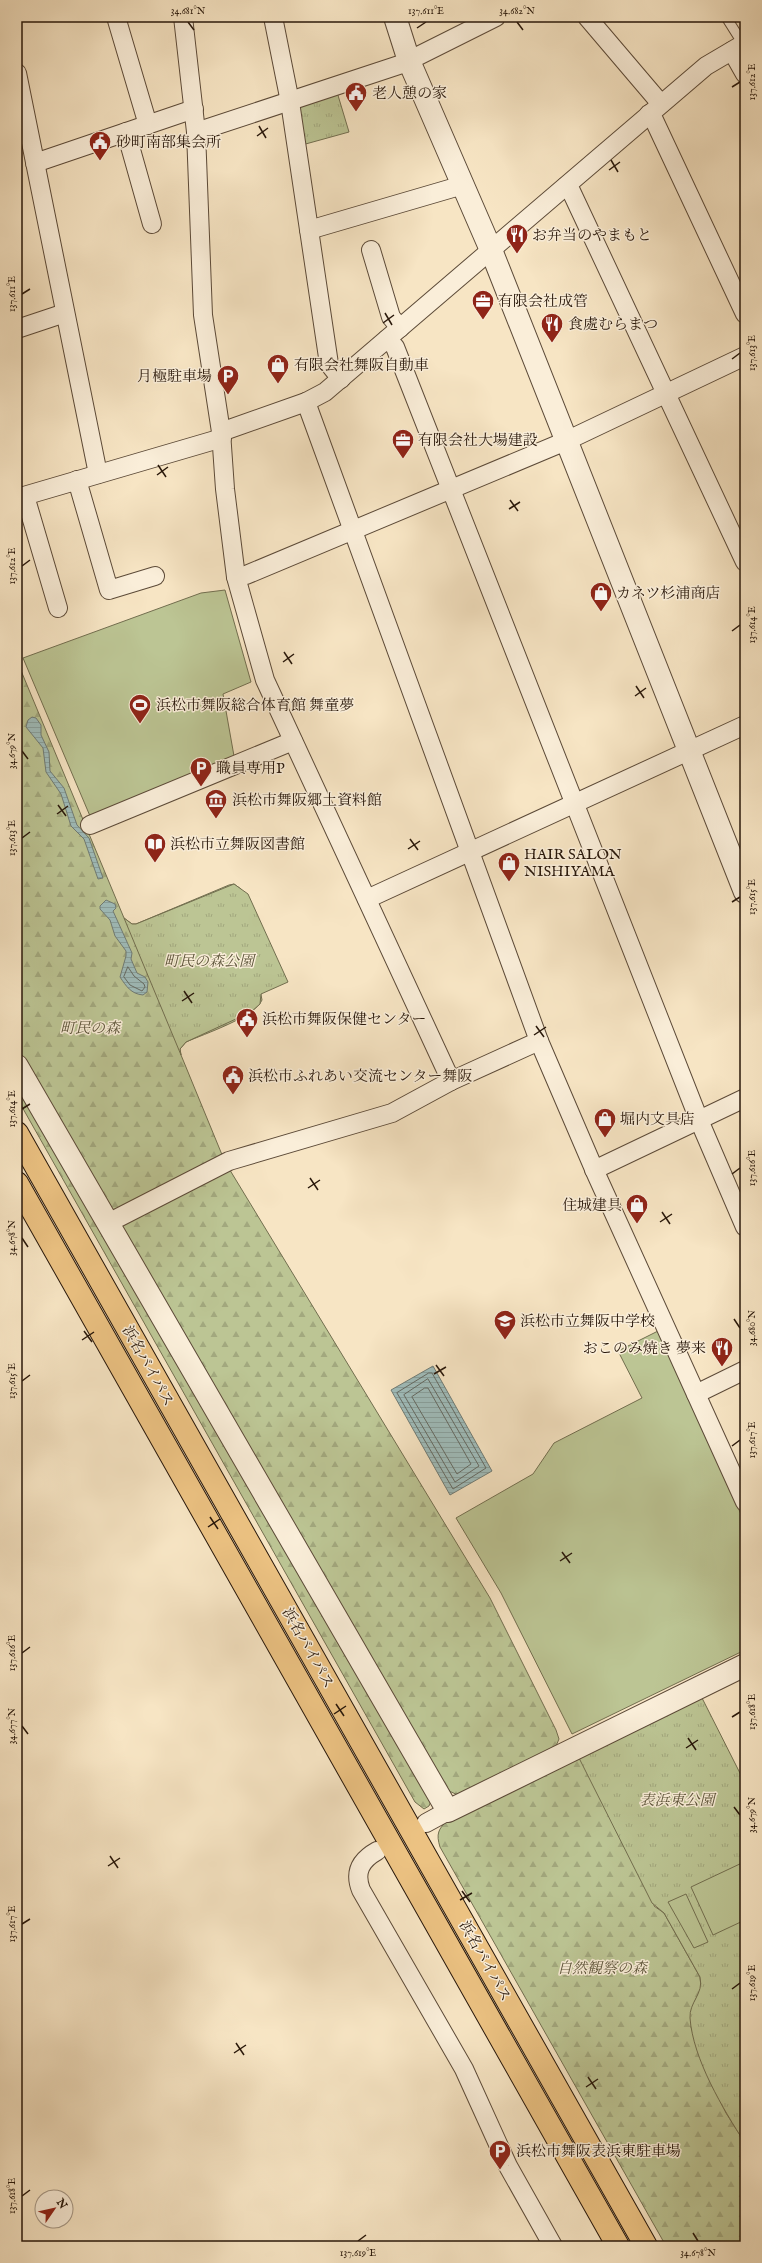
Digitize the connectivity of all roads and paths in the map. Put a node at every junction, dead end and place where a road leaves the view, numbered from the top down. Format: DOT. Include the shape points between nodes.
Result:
graph roads {
  1 [pos="116,17"];
  2 [pos="183,17"];
  3 [pos="273,17"];
  4 [pos="395,17"];
  5 [pos="496,17"];
  6 [pos="587,17"];
  7 [pos="726,17"];
  8 [pos="740,46"];
  9 [pos="409,61"];
  10 [pos="17,74"];
  11 [pos="745,74"];
  12 [pos="290,102"];
  13 [pos="194,109"];
  14 [pos="655,109"];
  15 [pos="148,125"];
  16 [pos="126,132"];
  17 [pos="196,132"];
  18 [pos="35,163"];
  19 [pos="463,185"];
  20 [pos="566,186"];
  21 [pos="152,224"];
  22 [pos="309,230"];
  23 [pos="371,250"];
  24 [pos="491,250"];
  25 [pos="65,313"];
  26 [pos="745,314"];
  27 [pos="17,329"];
  28 [pos="394,333"];
  29 [pos="745,356"];
  30 [pos="341,379"];
  31 [pos="666,394"];
  32 [pos="306,402"];
  33 [pos="222,435"];
  34 [pos="566,441"];
  35 [pos="98,474"];
  36 [pos="77,480"];
  37 [pos="451,490"];
  38 [pos="21,497"];
  39 [pos="353,530"];
  40 [pos="745,562"];
  41 [pos="155,576"];
  42 [pos="236,577"];
  43 [pos="58,608"];
  44 [pos="745,725"];
  45 [pos="294,741"];
  46 [pos="689,751"];
  47 [pos="575,803"];
  48 [pos="90,825"];
  49 [pos="470,852"];
  50 [pos="745,892"];
  51 [pos="367,899"];
  52 [pos="539,1040"];
  53 [pos="17,1066"];
  54 [pos="451,1082"];
  55 [pos="745,1098"];
  56 [pos="699,1120"];
  57 [pos="17,1133"];
  58 [pos="594,1170"];
  59 [pos="17,1183"];
  60 [pos="108,1223"];
  61 [pos="745,1227"];
  62 [pos="745,1370"];
  63 [pos="696,1394"];
  64 [pos="745,1502"];
  65 [pos="745,1665"];
  66 [pos="448,1811"];
  67 [pos="426,1823"];
  68 [pos="377,1851"];
  69 [pos="553,2246"];
  70 [pos="618,2246"];
  71 [pos="646,2246"];
  1 -- 15 [label="street"];
  2 -- 13 [label="street"];
  3 -- 12 [label="street"];
  4 -- 9 [label="street"];
  5 -- 9 [label="street"];
  6 -- 14 [label="street"];
  7 -- 8 [label="lane"];
  8 -- 11 [label="street"];
  8 -- 14 [label="street" via="706,66"];
  9 -- 12 [label="street"];
  9 -- 19 [label="street"];
  10 -- 18 [label="street"];
  12 -- 17 [label="street"];
  12 -- 22 [label="street"];
  13 -- 15 [label="street"];
  13 -- 17 [label="street"];
  14 -- 20 [label="street"];
  14 -- 26 [label="street" via="654,120"];
  15 -- 16 [label="street"];
  16 -- 18 [label="street"];
  16 -- 21 [label="street"];
  17 -- 33 [label="street" via="203,315"];
  18 -- 25 [label="street"];
  19 -- 22 [label="street"];
  19 -- 24 [label="street"];
  20 -- 24 [label="street"];
  20 -- 31 [label="street"];
  22 -- 30 [label="street" via="329,364"];
  23 -- 28 [label="street"];
  24 -- 28 [label="street"];
  24 -- 34 [label="street"];
  25 -- 27 [label="street"];
  25 -- 35 [label="street"];
  28 -- 30 [label="street"];
  28 -- 37 [label="street" via="395,347"];
  29 -- 31 [label="street"];
  30 -- 32 [label="street" via="325,392"];
  31 -- 34 [label="street"];
  31 -- 40 [label="street"];
  32 -- 33 [label="street"];
  32 -- 39 [label="street"];
  33 -- 35 [label="street"];
  33 -- 42 [label="street" via="225,489"];
  34 -- 37 [label="street"];
  34 -- 46 [label="street"];
  35 -- 36 [label="street"];
  36 -- 38 [label="street"];
  36 -- 41 [label="street" via="109,590"];
  37 -- 39 [label="street"];
  37 -- 47 [label="street"];
  38 -- 43 [label="street"];
  39 -- 42 [label="street"];
  39 -- 49 [label="street"];
  42 -- 45 [label="street" via="266,680"];
  44 -- 46 [label="street"];
  45 -- 48 [label="street"];
  45 -- 51 [label="street"];
  46 -- 47 [label="street"];
  46 -- 50 [label="street"];
  47 -- 49 [label="street"];
  47 -- 56 [label="street"];
  49 -- 51 [label="street"];
  49 -- 52 [label="street"];
  51 -- 54 [label="street"];
  52 -- 54 [label="street"];
  52 -- 58 [label="street"];
  53 -- 60 [label="street"];
  54 -- 60 [label="street" via="392,1113 229,1161"];
  55 -- 56 [label="street"];
  56 -- 58 [label="street"];
  56 -- 61 [label="street"];
  57 -- 71 [label="highway, 浜名バイパス"];
  58 -- 63 [label="street"];
  59 -- 70 [label="highway, 浜名バイパス"];
  60 -- 66 [label="street"];
  62 -- 63 [label="street"];
  63 -- 64 [label="street"];
  65 -- 66 [label="street"];
  66 -- 67 [label="street"];
  68 -- 69 [label="street" via="360,1865 357,1877 361,1890 464,2069 508,2166"];
}
